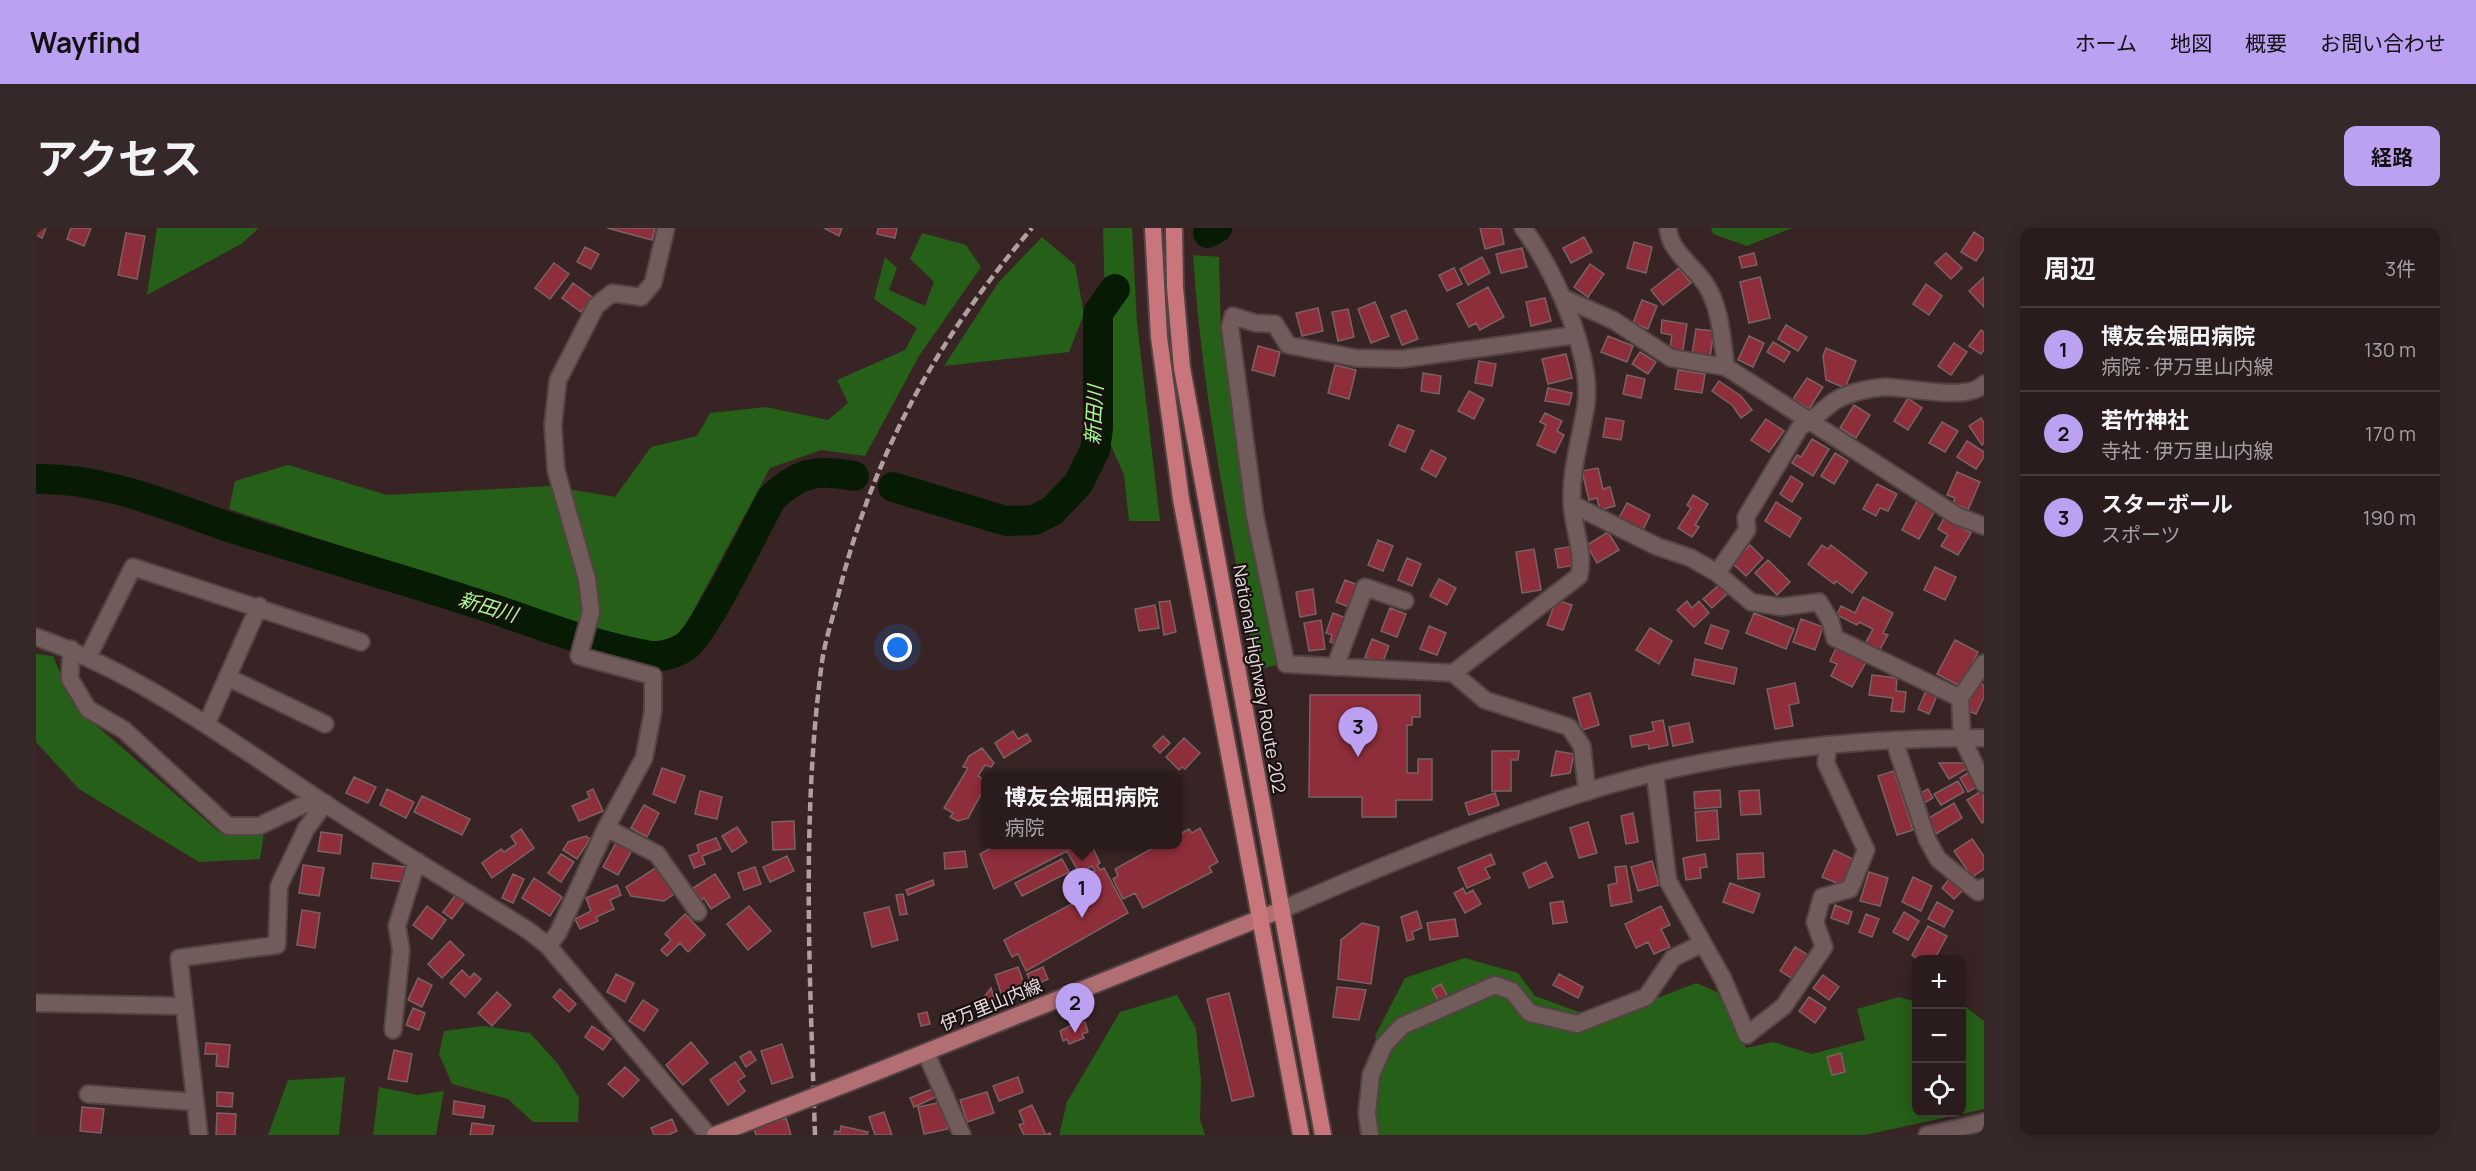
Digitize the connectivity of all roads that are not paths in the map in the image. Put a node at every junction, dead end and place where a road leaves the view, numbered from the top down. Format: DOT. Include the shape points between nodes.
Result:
graph roads {
  1 [pos="666,228"];
  2 [pos="1153,228"];
  3 [pos="1174,228"];
  4 [pos="1523,228"];
  5 [pos="1668,228"];
  6 [pos="1563,298"];
  7 [pos="1575,335"];
  8 [pos="1726,367"];
  9 [pos="1984,384"];
  10 [pos="1810,423"];
  11 [pos="1572,504"];
  12 [pos="1984,526"];
  13 [pos="1717,573"];
  14 [pos="1405,601"];
  15 [pos="259,606"];
  16 [pos="36,637"];
  17 [pos="361,642"];
  18 [pos="71,649"];
  19 [pos="88,657"];
  20 [pos="1984,663"];
  21 [pos="1335,667"];
  22 [pos="1453,673"];
  23 [pos="227,677"];
  24 [pos="1960,698"];
  25 [pos="207,723"];
  26 [pos="325,724"];
  27 [pos="1962,738"];
  28 [pos="1984,738"];
  29 [pos="1894,740"];
  30 [pos="1828,746"];
  31 [pos="1655,774"];
  32 [pos="1984,784"];
  33 [pos="1587,792"];
  34 [pos="325,803"];
  35 [pos="606,828"];
  36 [pos="417,861"];
  37 [pos="1984,887"];
  38 [pos="1281,910"];
  39 [pos="698,912"];
  40 [pos="1260,919"];
  41 [pos="1701,944"];
  42 [pos="548,946"];
  43 [pos="36,1003"];
  44 [pos="184,1006"];
  45 [pos="393,1030"];
  46 [pos="926,1053"];
  47 [pos="88,1094"];
  48 [pos="195,1102"];
  49 [pos="1984,1122"];
  50 [pos="199,1135"];
  51 [pos="708,1135"];
  52 [pos="715,1135"];
  53 [pos="962,1135"];
  54 [pos="1301,1135"];
  55 [pos="1323,1135"];
  56 [pos="1370,1135"];
  57 [pos="1927,1135"];
  1 -- 35 [label="street" via="653,284 641,297 612,293 596,306 558,380 553,425 556,470 587,579 591,612 579,656 653,676 653,711 644,758"];
  2 -- 40 [label="highway" via="1159,338 1181,500"];
  3 -- 38 [label="highway, National Highway Route 202" via="1182,368"];
  4 -- 6 [label="street" via="1542,253"];
  5 -- 8 [label="street" via="1668,239 1708,286 1720,326"];
  6 -- 7 [label="street"];
  6 -- 8 [label="street" via="1613,320 1671,357"];
  7 -- 11 [label="street" via="1584,366 1586,403"];
  7 -- 21 [label="street" via="1402,359 1356,358 1288,345 1275,324 1233,316 1230,327 1255,516 1286,664"];
  8 -- 10 [label="street"];
  9 -- 10 [label="street" via="1963,393 1884,387 1854,392 1835,401"];
  10 -- 12 [label="street" via="1957,516"];
  10 -- 13 [label="street" via="1800,427 1746,517 1747,530"];
  11 -- 13 [label="street"];
  11 -- 22 [label="street" via="1582,563 1579,576"];
  13 -- 24 [label="street" via="1751,602 1781,607 1819,602 1835,638"];
  14 -- 21 [label="street" via="1365,586"];
  15 -- 17 [label="street"];
  15 -- 19 [label="street" via="133,567"];
  15 -- 23 [label="street"];
  16 -- 18 [label="street"];
  18 -- 19 [label="street"];
  18 -- 34 [label="street" via="70,679 88,709 124,730 228,826 260,826 305,804"];
  19 -- 25 [label="street"];
  20 -- 24 [label="street"];
  21 -- 22 [label="street"];
  22 -- 33 [label="street" via="1485,700 1569,727 1582,746"];
  23 -- 25 [label="street"];
  23 -- 26 [label="street"];
  24 -- 27 [label="street"];
  25 -- 34 [label="street"];
  27 -- 28 [label="street"];
  27 -- 29 [label="street"];
  27 -- 32 [label="street"];
  29 -- 30 [label="street"];
  29 -- 37 [label="street" via="1927,839 1938,859 1978,892"];
  30 -- 31 [label="street"];
  30 -- 41 [label="street" via="1826,764 1866,850 1850,889 1822,897 1815,922 1824,947 1784,1006 1747,1035 1723,979"];
  31 -- 33 [label="street"];
  31 -- 41 [label="street" via="1668,881"];
  33 -- 38 [label="street" via="1426,847"];
  34 -- 36 [label="street"];
  34 -- 44 [label="street" via="306,830 279,886 277,945 178,958"];
  35 -- 39 [label="street" via="657,854"];
  35 -- 42 [label="street" via="558,933"];
  36 -- 42 [label="street"];
  36 -- 45 [label="street" via="398,926 401,950"];
  38 -- 40 [label="main road, 伊万里山内線"];
  38 -- 55 [label="highway, National Highway Route 202"];
  40 -- 46 [label="main road, 伊万里山内線"];
  40 -- 54 [label="highway"];
  41 -- 56 [label="street" via="1673,958 1646,997 1577,1024 1530,1013 1512,992 1495,985 1402,1026 1384,1045 1371,1075 1367,1113"];
  42 -- 51 [label="street"];
  43 -- 44 [label="street"];
  44 -- 48 [label="street"];
  46 -- 52 [label="main road, 伊万里山内線, bridge"];
  46 -- 53 [label="street"];
  47 -- 48 [label="street"];
  48 -- 50 [label="street"];
  49 -- 57 [label="street"];
}
